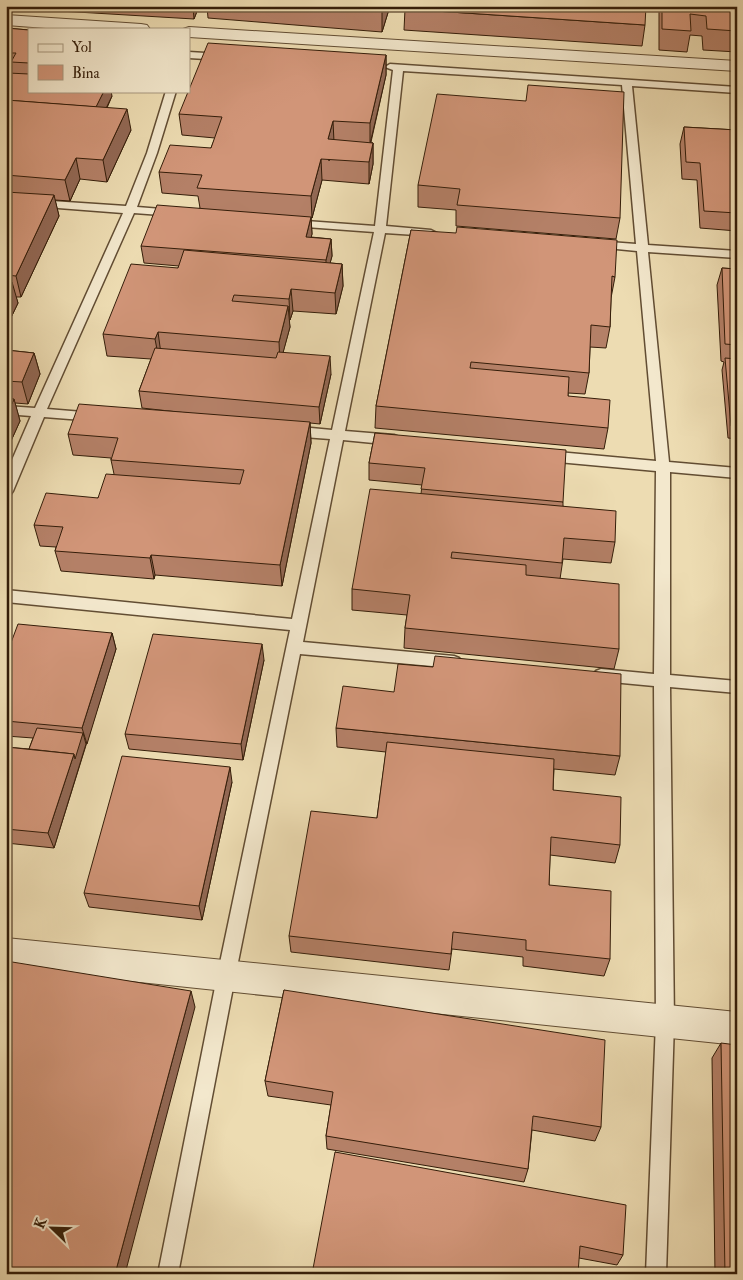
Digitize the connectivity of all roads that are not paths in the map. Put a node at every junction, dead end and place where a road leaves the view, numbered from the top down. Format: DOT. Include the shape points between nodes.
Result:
graph roads {
  1 [pos="6,20"];
  2 [pos="126,28"];
  3 [pos="190,32"];
  4 [pos="190,54"];
  5 [pos="229,57"];
  6 [pos="378,66"];
  7 [pos="737,66"];
  8 [pos="398,68"];
  9 [pos="627,84"];
  10 [pos="737,90"];
  11 [pos="171,92"];
  12 [pos="6,201"];
  13 [pos="130,209"];
  14 [pos="188,214"];
  15 [pos="284,222"];
  16 [pos="380,230"];
  17 [pos="439,234"];
  18 [pos="584,243"];
  19 [pos="642,246"];
  20 [pos="737,255"];
  21 [pos="6,410"];
  22 [pos="38,413"];
  23 [pos="106,418"];
  24 [pos="280,430"];
  25 [pos="338,434"];
  26 [pos="407,442"];
  27 [pos="535,455"];
  28 [pos="664,468"];
  29 [pos="737,473"];
  30 [pos="6,491"];
  31 [pos="6,596"];
  32 [pos="299,625"];
  33 [pos="294,647"];
  34 [pos="473,664"];
  35 [pos="583,674"];
  36 [pos="662,681"];
  37 [pos="737,687"];
  38 [pos="6,953"];
  39 [pos="226,978"];
  40 [pos="666,1022"];
  41 [pos="737,1029"];
  42 [pos="168,1274"];
  43 [pos="656,1274"];
  1 -- 2 [label="street"];
  3 -- 7 [label="street"];
  4 -- 5 [label="lane"];
  6 -- 8 [label="lane"];
  8 -- 9 [label="lane"];
  8 -- 16 [label="lane"];
  9 -- 10 [label="lane"];
  9 -- 19 [label="lane"];
  11 -- 13 [label="lane"];
  12 -- 13 [label="lane"];
  13 -- 14 [label="lane"];
  13 -- 22 [label="lane"];
  15 -- 16 [label="lane"];
  16 -- 17 [label="lane"];
  16 -- 25 [label="lane"];
  18 -- 19 [label="lane"];
  19 -- 20 [label="lane"];
  19 -- 28 [label="lane"];
  21 -- 22 [label="lane"];
  22 -- 23 [label="lane"];
  22 -- 30 [label="lane"];
  24 -- 25 [label="lane"];
  25 -- 26 [label="lane"];
  25 -- 32 [label="lane"];
  27 -- 28 [label="lane"];
  28 -- 29 [label="lane"];
  28 -- 36 [label="lane"];
  31 -- 32 [label="lane"];
  32 -- 33 [label="lane"];
  33 -- 34 [label="lane"];
  33 -- 39 [label="lane"];
  35 -- 36 [label="lane"];
  36 -- 37 [label="lane"];
  36 -- 40 [label="lane"];
  38 -- 39 [label="street"];
  39 -- 40 [label="street"];
  39 -- 42 [label="lane"];
  40 -- 41 [label="street"];
  40 -- 43 [label="lane"];
}
